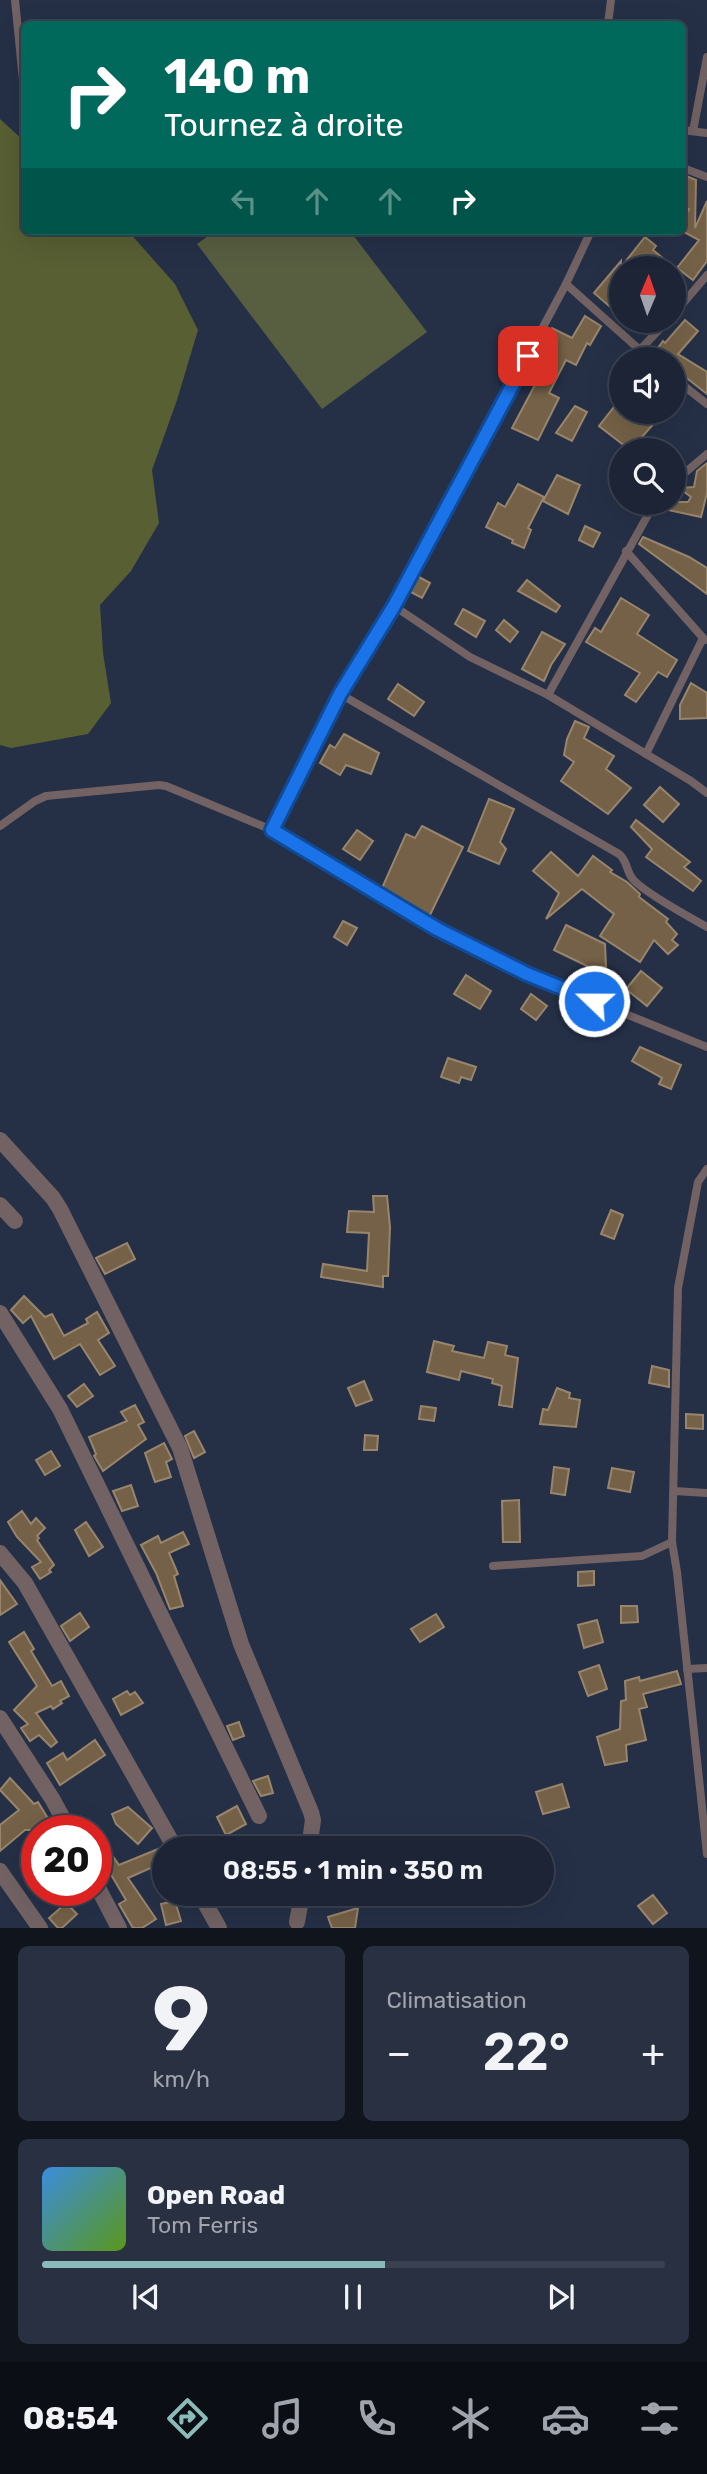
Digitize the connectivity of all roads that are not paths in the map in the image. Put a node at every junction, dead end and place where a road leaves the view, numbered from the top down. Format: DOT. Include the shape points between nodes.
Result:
graph roads {
  1 [pos="15,0"];
  2 [pos="611,0"];
  3 [pos="608,21"];
  4 [pos="707,57"];
  5 [pos="21,60"];
  6 [pos="686,130"];
  7 [pos="693,131"];
  8 [pos="707,134"];
  9 [pos="686,169"];
  10 [pos="707,177"];
  11 [pos="590,235"];
  12 [pos="707,275"];
  13 [pos="566,284"];
  14 [pos="686,300"];
  15 [pos="655,333"];
  16 [pos="635,347"];
  17 [pos="643,347"];
  18 [pos="686,387"];
  19 [pos="707,404"];
  20 [pos="707,454"];
  21 [pos="686,472"];
  22 [pos="647,515"];
  23 [pos="626,551"];
  24 [pos="394,606"];
  25 [pos="705,640"];
  26 [pos="340,694"];
  27 [pos="548,695"];
  28 [pos="646,754"];
  29 [pos="707,793"];
  30 [pos="0,826"];
  31 [pos="272,830"];
  32 [pos="707,927"];
  33 [pos="707,1047"];
  34 [pos="0,1140"];
  35 [pos="707,1169"];
  36 [pos="0,1205"];
  37 [pos="15,1221"];
  38 [pos="0,1312"];
  39 [pos="674,1490"];
  40 [pos="707,1493"];
  41 [pos="672,1542"];
  42 [pos="0,1553"];
  43 [pos="494,1566"];
  44 [pos="707,1668"];
  45 [pos="687,1669"];
  46 [pos="0,1718"];
  47 [pos="61,1815"];
  48 [pos="259,1816"];
  49 [pos="706,1835"];
  50 [pos="168,1836"];
  51 [pos="311,1836"];
  52 [pos="707,1854"];
  53 [pos="0,1871"];
  54 [pos="108,1906"];
  55 [pos="207,1906"];
  56 [pos="300,1906"];
  57 [pos="298,1922"];
  58 [pos="40,1928"];
  59 [pos="119,1928"];
  60 [pos="219,1928"];
  1 -- 5 [label="lane"];
  2 -- 3 [label="lane"];
  4 -- 7 [label="lane"];
  6 -- 7 [label="lane"];
  7 -- 8 [label="lane"];
  9 -- 10 [label="lane"];
  11 -- 13 [label="lane"];
  12 -- 14 [label="lane"];
  13 -- 16 [label="lane"];
  13 -- 24 [label="lane"];
  15 -- 17 [label="lane"];
  18 -- 19 [label="lane"];
  20 -- 21 [label="lane"];
  22 -- 23 [label="lane"];
  23 -- 25 [label="lane"];
  23 -- 27 [label="lane"];
  24 -- 26 [label="lane"];
  24 -- 27 [label="lane" via="470,657"];
  25 -- 28 [label="lane"];
  26 -- 31 [label="lane"];
  26 -- 32 [label="lane" via="621,856 637,883"];
  27 -- 28 [label="lane"];
  28 -- 29 [label="lane"];
  30 -- 31 [label="lane" via="46,796 159,785"];
  31 -- 33 [label="lane" via="437,929 527,974"];
  34 -- 51 [label="street" via="60,1209 180,1448 241,1644 311,1812"];
  35 -- 39 [label="lane" via="698,1182 678,1288"];
  36 -- 37 [label="street"];
  38 -- 48 [label="street" via="60,1409"];
  39 -- 40 [label="lane"];
  39 -- 41 [label="lane"];
  41 -- 43 [label="lane" via="642,1556"];
  41 -- 45 [label="lane"];
  42 -- 50 [label="street" via="25,1583"];
  44 -- 45 [label="lane"];
  45 -- 49 [label="lane"];
  46 -- 47 [label="street"];
  49 -- 52 [label="lane"];
  53 -- 58 [label="street"];
  54 -- 59 [label="street"];
  55 -- 60 [label="street"];
  56 -- 57 [label="street"];
}
